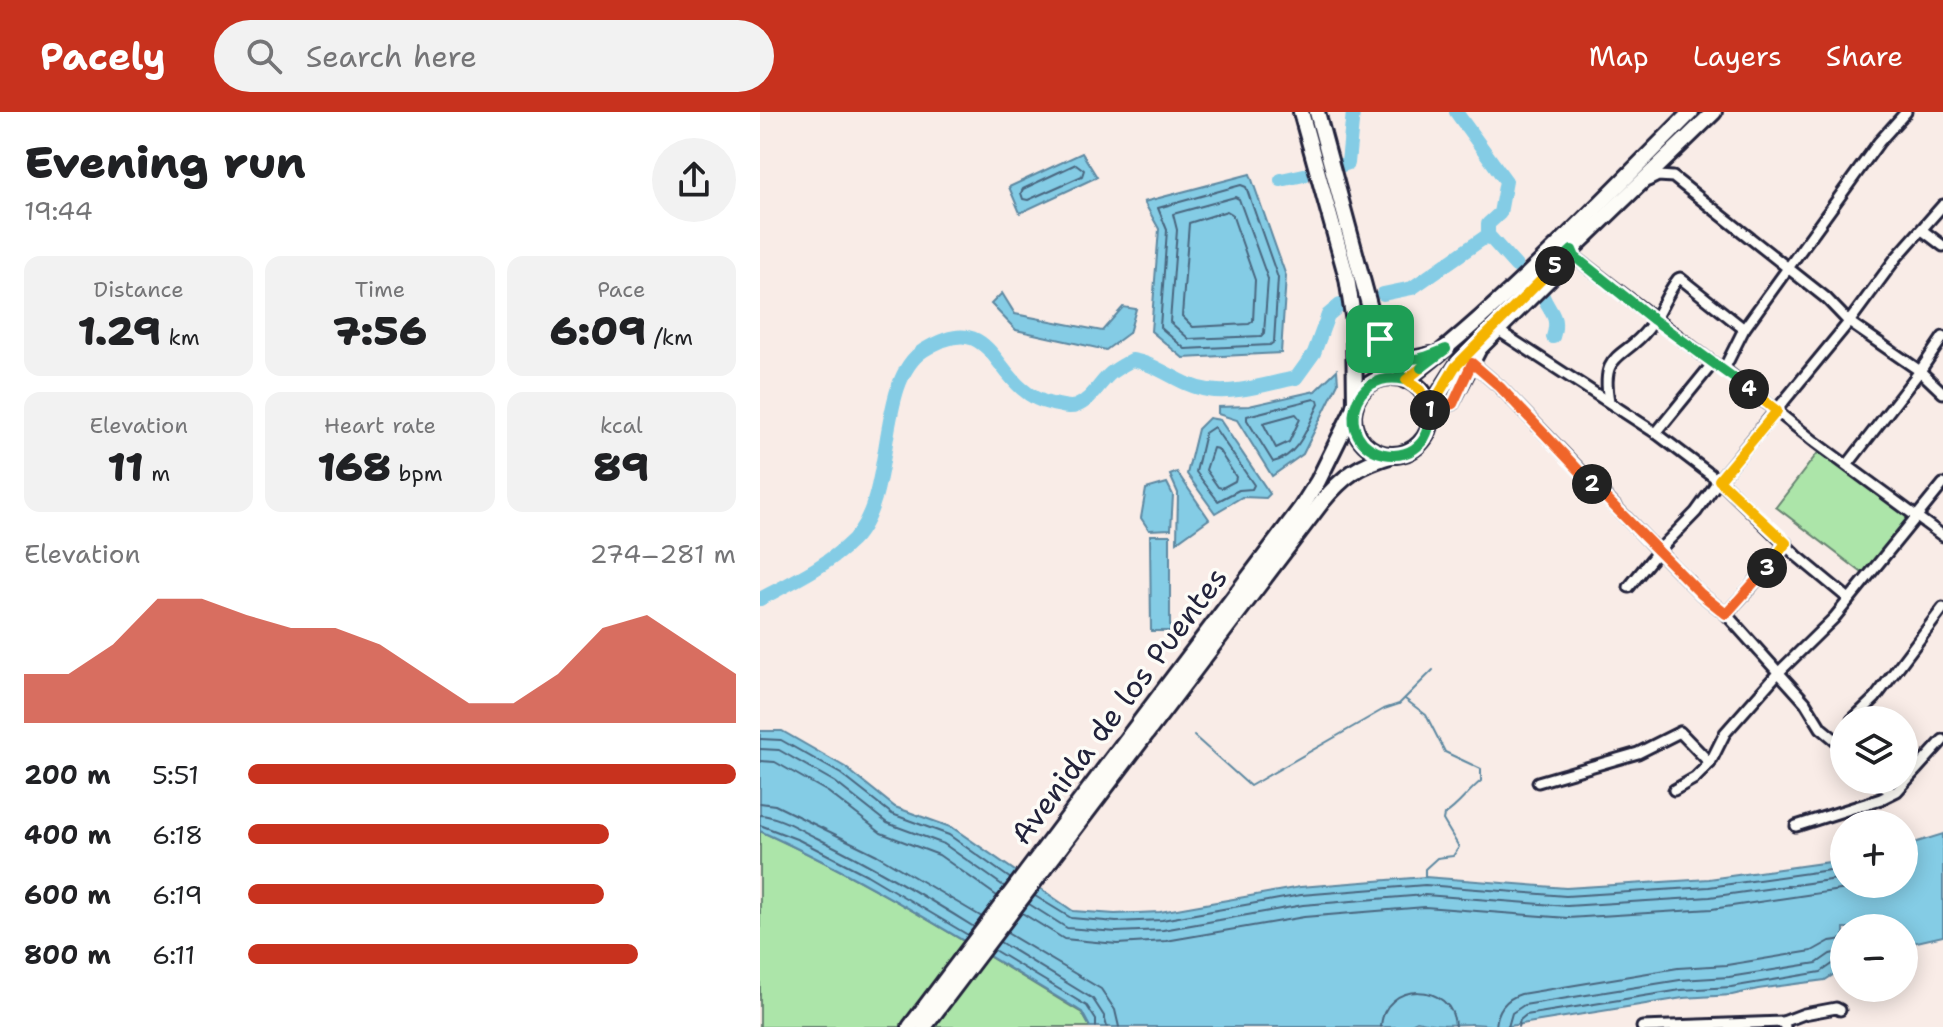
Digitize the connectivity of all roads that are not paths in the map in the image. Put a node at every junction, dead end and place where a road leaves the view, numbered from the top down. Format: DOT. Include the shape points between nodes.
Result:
graph roads {
  1 [pos="1301,112"];
  2 [pos="1317,112"];
  3 [pos="1691,112"];
  4 [pos="1714,112"];
  5 [pos="1906,112"];
  6 [pos="1637,187"];
  7 [pos="1943,205"];
  8 [pos="1922,230"];
  9 [pos="1943,246"];
  10 [pos="1574,254"];
  11 [pos="1788,267"];
  12 [pos="1654,320"];
  13 [pos="1849,322"];
  14 [pos="1744,329"];
  15 [pos="1499,331"];
  16 [pos="1943,337"];
  17 [pos="1380,339"];
  18 [pos="1446,349"];
  19 [pos="1472,363"];
  20 [pos="1713,363"];
  21 [pos="1724,369"];
  22 [pos="1920,371"];
  23 [pos="1405,380"];
  24 [pos="1943,393"];
  25 [pos="1609,401"];
  26 [pos="1354,402"];
  27 [pos="1433,403"];
  28 [pos="1777,411"];
  29 [pos="1656,433"];
  30 [pos="1393,455"];
  31 [pos="1848,464"];
  32 [pos="1719,480"];
  33 [pos="1943,484"];
  34 [pos="1918,516"];
  35 [pos="1943,536"];
  36 [pos="1786,543"];
  37 [pos="1658,551"];
  38 [pos="1629,587"];
  39 [pos="1849,599"];
  40 [pos="1943,608"];
  41 [pos="1726,614"];
  42 [pos="1778,673"];
  43 [pos="1867,706"];
  44 [pos="1830,731"];
  45 [pos="1943,740"];
  46 [pos="1710,763"];
  47 [pos="1918,770"];
  48 [pos="1538,782"];
  49 [pos="1674,790"];
  50 [pos="1888,794"];
  51 [pos="1796,826"];
  52 [pos="1062,834"];
  53 [pos="1840,1010"];
  54 [pos="924,1021"];
  55 [pos="1784,1025"];
  56 [pos="1721,1026"];
  57 [pos="910,1027"];
  58 [pos="1642,1027"];
  1 -- 26 [label="main road" via="1347,278 1354,322"];
  2 -- 17 [label="main road"];
  3 -- 18 [label="main road"];
  4 -- 6 [label="main road"];
  5 -- 11 [label="street"];
  6 -- 10 [label="main road"];
  6 -- 11 [label="street" via="1658,176 1673,177"];
  7 -- 8 [label="street"];
  8 -- 9 [label="street"];
  8 -- 13 [label="street"];
  10 -- 12 [label="street"];
  10 -- 15 [label="street"];
  10 -- 27 [label="main road" via="1455,367"];
  11 -- 13 [label="street"];
  11 -- 14 [label="street"];
  12 -- 14 [label="street" via="1680,278"];
  12 -- 20 [label="street"];
  12 -- 25 [label="street" via="1611,364 1606,382"];
  13 -- 22 [label="street"];
  13 -- 28 [label="street"];
  14 -- 21 [label="street"];
  15 -- 19 [label="street"];
  15 -- 25 [label="street"];
  16 -- 22 [label="street"];
  17 -- 18 [label="main road" via="1408,360"];
  17 -- 23 [label="main road"];
  18 -- 23 [label="main road"];
  19 -- 27 [label="street" via="1453,404"];
  19 -- 37 [label="street"];
  20 -- 21 [label="street"];
  20 -- 29 [label="street"];
  21 -- 28 [label="street"];
  22 -- 24 [label="street"];
  22 -- 31 [label="street"];
  23 -- 26 [label="main road" via="1377,381"];
  23 -- 27 [label="main road"];
  25 -- 29 [label="street"];
  26 -- 30 [label="main road" via="1355,427 1364,443"];
  26 -- 52 [label="main road, Avenida de los Puentes" via="1301,508"];
  27 -- 30 [label="main road" via="1423,440 1413,450"];
  28 -- 31 [label="street"];
  28 -- 32 [label="street"];
  29 -- 32 [label="street"];
  30 -- 52 [label="main road, Avenida de los Puentes" via="1362,465 1332,489"];
  31 -- 34 [label="street"];
  32 -- 36 [label="street"];
  32 -- 37 [label="street"];
  33 -- 34 [label="street"];
  34 -- 35 [label="street"];
  34 -- 39 [label="street"];
  36 -- 39 [label="street"];
  36 -- 41 [label="street"];
  37 -- 38 [label="street"];
  37 -- 41 [label="street"];
  39 -- 42 [label="street"];
  40 -- 43 [label="street"];
  41 -- 42 [label="street"];
  42 -- 44 [label="street" via="1821,728"];
  42 -- 46 [label="street" via="1725,733"];
  45 -- 47 [label="street"];
  46 -- 48 [label="street" via="1680,732 1638,753"];
  46 -- 49 [label="street"];
  50 -- 51 [label="street"];
  52 -- 54 [label="main road, Avenida de los Puentes"];
  53 -- 55 [label="street" via="1804,1014"];
  54 -- 57 [label="main road, Avenida de los Puentes"];
  55 -- 56 [label="street"];
  56 -- 58 [label="street"];
}
